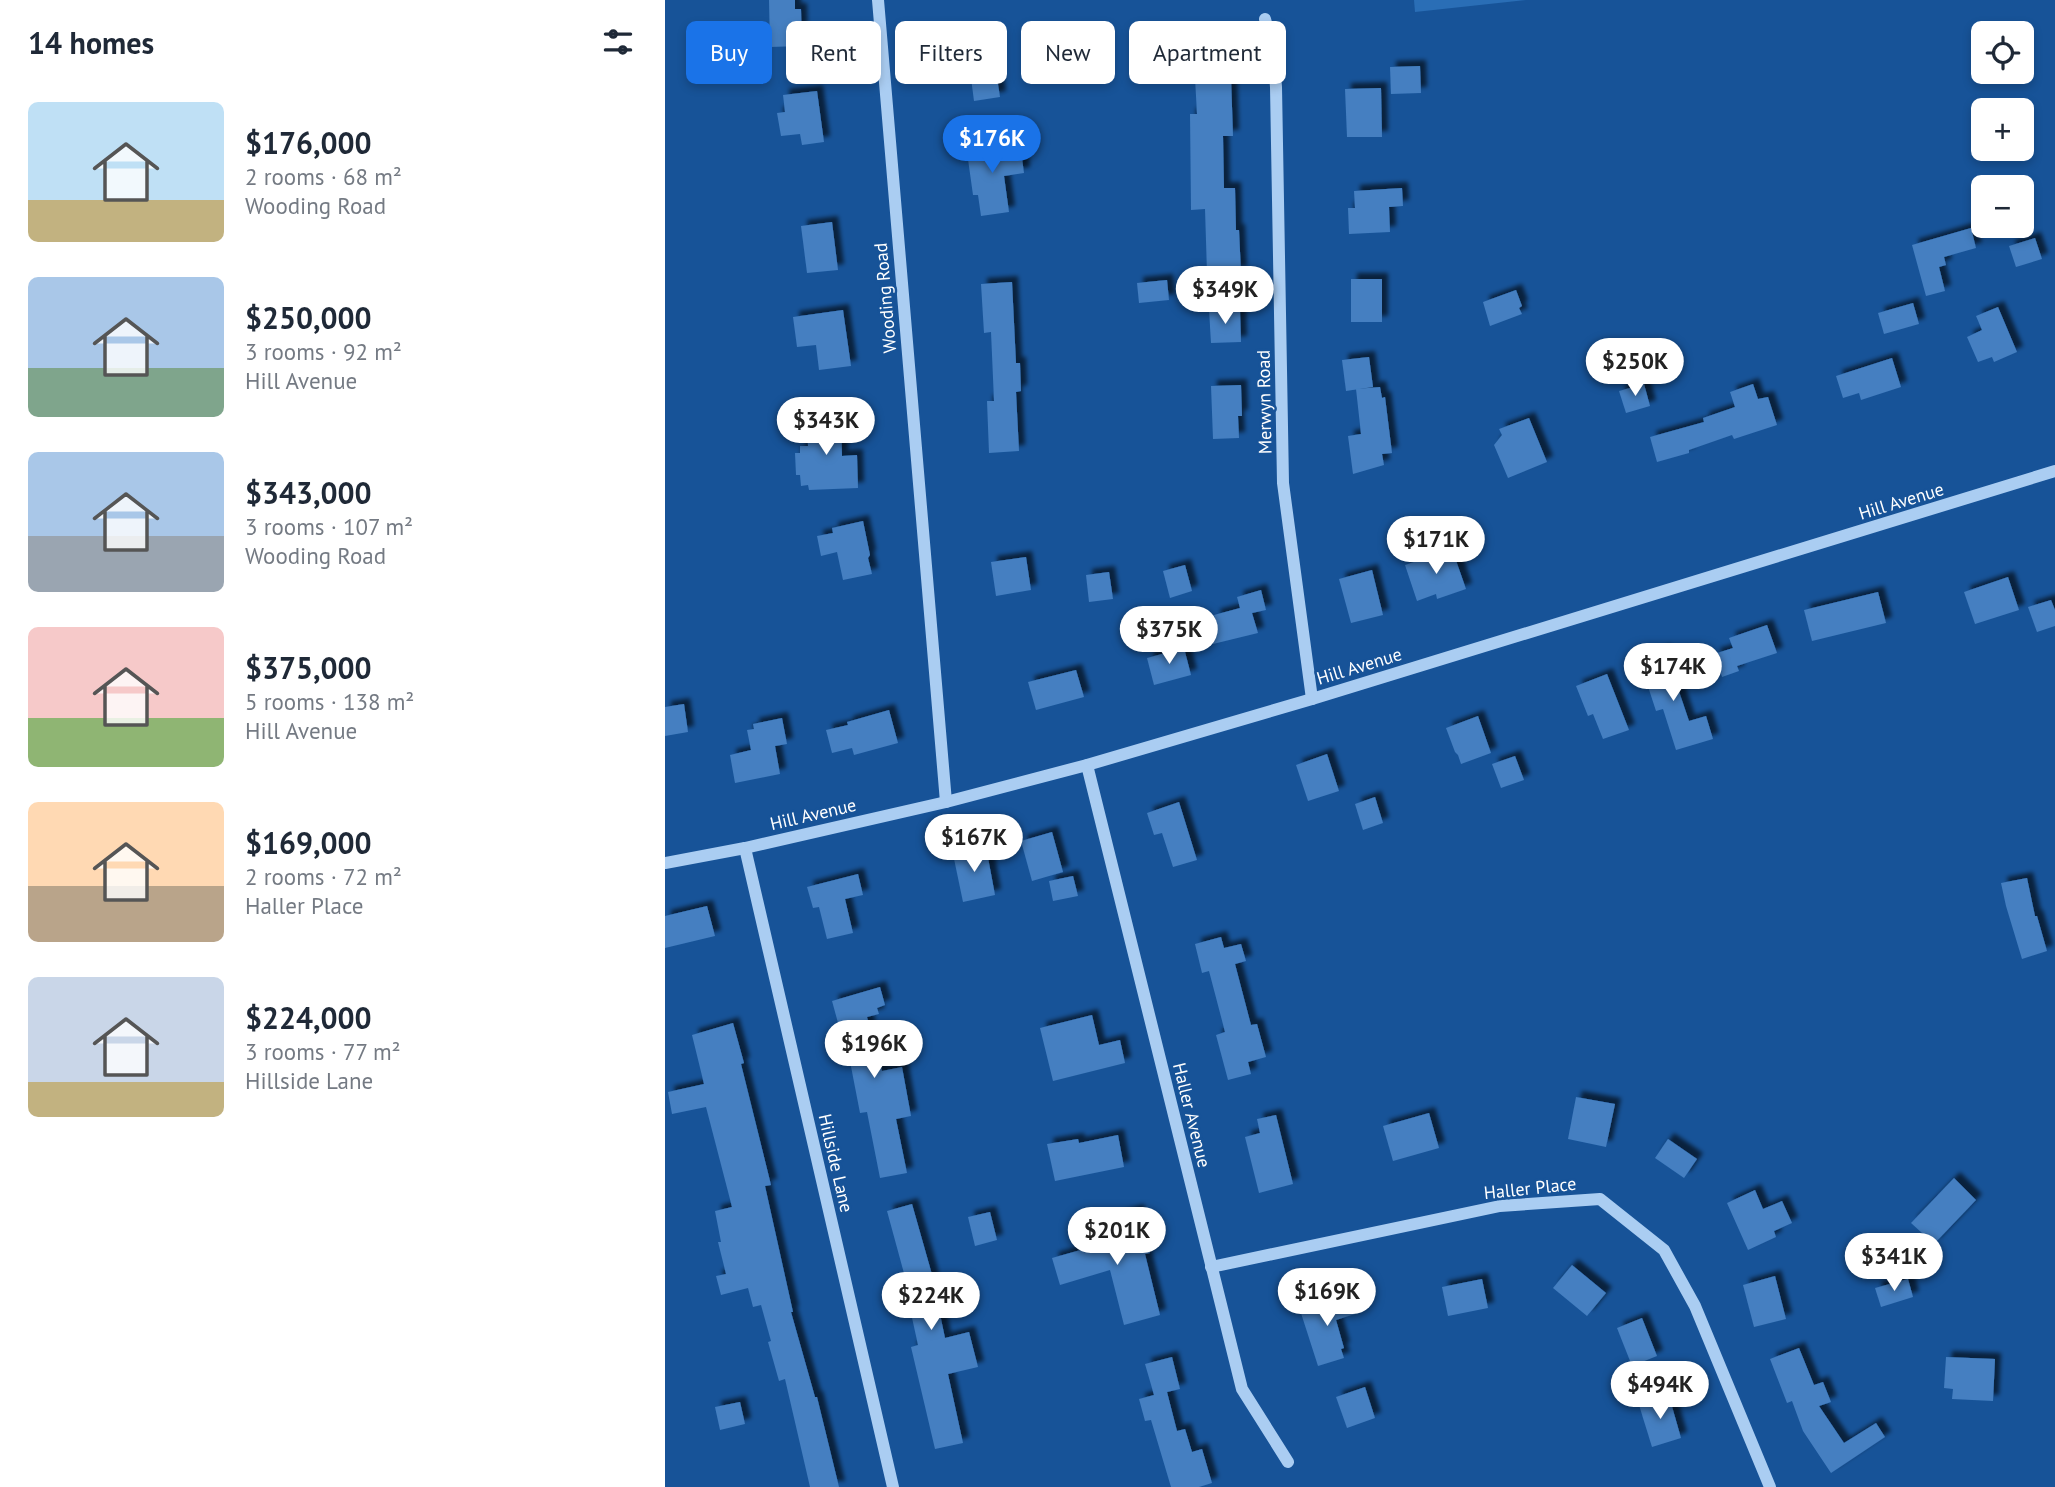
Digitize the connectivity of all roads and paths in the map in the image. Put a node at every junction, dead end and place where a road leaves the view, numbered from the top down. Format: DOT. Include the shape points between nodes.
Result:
graph roads {
  1 [pos="878,0"];
  2 [pos="1265,19"];
  3 [pos="2055,471"];
  4 [pos="1312,699"];
  5 [pos="1087,765"];
  6 [pos="946,802"];
  7 [pos="745,848"];
  8 [pos="665,863"];
  9 [pos="1211,1266"];
  10 [pos="1288,1462"];
  11 [pos="893,1487"];
  12 [pos="1770,1487"];
  1 -- 6 [label="street, Wooding Road"];
  2 -- 4 [label="street, Merwyn Road" via="1276,87 1283,482"];
  3 -- 4 [label="street, Hill Avenue"];
  4 -- 5 [label="street, Hill Avenue"];
  5 -- 6 [label="street, Hill Avenue"];
  5 -- 9 [label="street, Haller Avenue"];
  6 -- 7 [label="street, Hill Avenue"];
  7 -- 8 [label="street, Hill Avenue"];
  7 -- 11 [label="street, Hillside Lane"];
  9 -- 10 [label="street, Haller Avenue" via="1242,1389"];
  9 -- 12 [label="street, Haller Place" via="1500,1206 1600,1199 1664,1250 1695,1306"];
}
